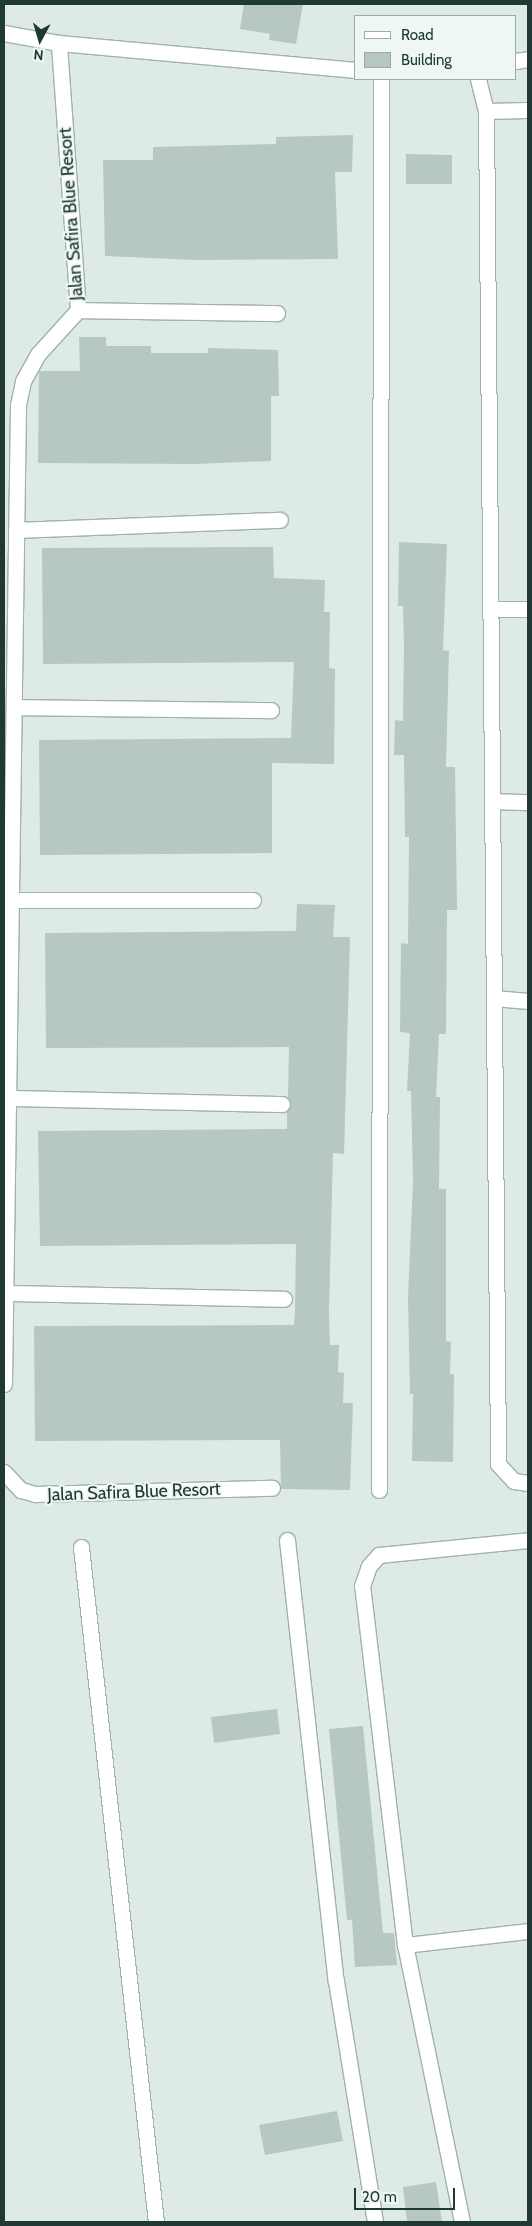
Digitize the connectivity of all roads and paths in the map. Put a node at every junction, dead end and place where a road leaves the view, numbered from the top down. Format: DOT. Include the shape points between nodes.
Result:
graph roads {
  1 [pos="4,33"];
  2 [pos="59,43"];
  3 [pos="354,70"];
  4 [pos="381,80"];
  5 [pos="478,80"];
  6 [pos="528,110"];
  7 [pos="486,111"];
  8 [pos="78,310"];
  9 [pos="277,313"];
  10 [pos="280,520"];
  11 [pos="16,530"];
  12 [pos="491,609"];
  13 [pos="528,609"];
  14 [pos="14,707"];
  15 [pos="271,710"];
  16 [pos="492,801"];
  17 [pos="528,802"];
  18 [pos="11,900"];
  19 [pos="253,900"];
  20 [pos="494,998"];
  21 [pos="528,1001"];
  22 [pos="9,1098"];
  23 [pos="282,1104"];
  24 [pos="7,1293"];
  25 [pos="284,1299"];
  26 [pos="4,1384"];
  27 [pos="4,1472"];
  28 [pos="528,1483"];
  29 [pos="272,1488"];
  30 [pos="379,1490"];
  31 [pos="287,1540"];
  32 [pos="528,1540"];
  33 [pos="80,1547"];
  34 [pos="528,1931"];
  35 [pos="406,1945"];
  36 [pos="156,2222"];
  37 [pos="375,2222"];
  38 [pos="462,2222"];
  1 -- 2 [label="street"];
  2 -- 3 [label="street"];
  2 -- 8 [label="street, Jalan Safira Blue Resort"];
  4 -- 30 [label="street"];
  5 -- 7 [label="street"];
  6 -- 7 [label="street"];
  7 -- 12 [label="street"];
  8 -- 9 [label="street"];
  8 -- 11 [label="street, Jalan Safira Blue Resort" via="38,354 23,381 18,405"];
  10 -- 11 [label="street"];
  11 -- 14 [label="street, Jalan Safira Blue Resort"];
  12 -- 13 [label="street"];
  12 -- 16 [label="street"];
  14 -- 15 [label="street"];
  14 -- 18 [label="street, Jalan Safira Blue Resort"];
  16 -- 17 [label="street"];
  16 -- 20 [label="street"];
  18 -- 19 [label="street"];
  18 -- 22 [label="street, Jalan Safira Blue Resort"];
  20 -- 21 [label="street"];
  20 -- 28 [label="street" via="498,1464 514,1480"];
  22 -- 23 [label="street"];
  22 -- 24 [label="street, Jalan Safira Blue Resort"];
  24 -- 25 [label="street"];
  24 -- 26 [label="street, Jalan Safira Blue Resort"];
  27 -- 29 [label="street, Jalan Safira Blue Resort" via="21,1490 36,1494"];
  31 -- 37 [label="street" via="336,1981"];
  32 -- 35 [label="street" via="380,1555 369,1566 364,1578"];
  33 -- 36 [label="street"];
  34 -- 35 [label="street"];
  35 -- 38 [label="street"];
}
